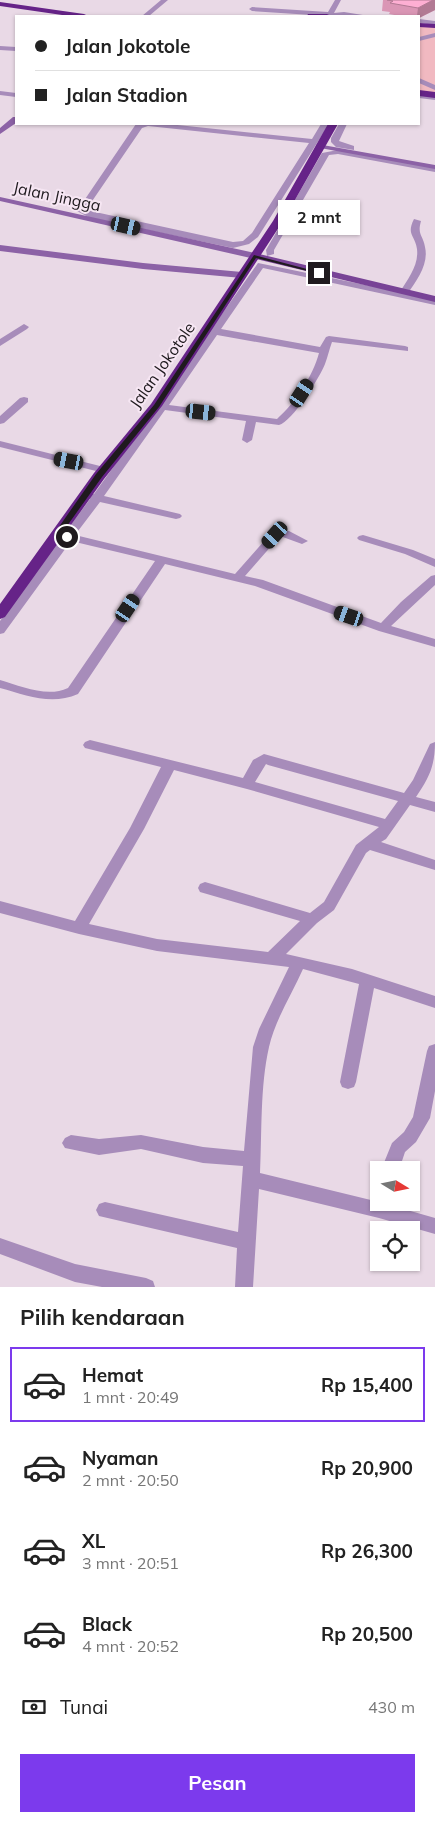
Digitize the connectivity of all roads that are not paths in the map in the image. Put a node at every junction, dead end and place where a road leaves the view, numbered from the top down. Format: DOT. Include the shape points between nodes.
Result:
graph roads {
  1 [pos="165,0"];
  2 [pos="338,0"];
  3 [pos="0,4"];
  4 [pos="252,9"];
  5 [pos="329,14"];
  6 [pos="77,15"];
  7 [pos="145,15"];
  8 [pos="309,15"];
  9 [pos="348,15"];
  10 [pos="420,24"];
  11 [pos="435,26"];
  12 [pos="435,35"];
  13 [pos="420,39"];
  14 [pos="435,42"];
  15 [pos="426,44"];
  16 [pos="0,48"];
  17 [pos="15,49"];
  18 [pos="420,80"];
  19 [pos="435,88"];
  20 [pos="0,93"];
  21 [pos="420,93"];
  22 [pos="15,95"];
  23 [pos="435,95"];
  24 [pos="15,120"];
  25 [pos="134,125"];
  26 [pos="143,125"];
  27 [pos="158,125"];
  28 [pos="169,125"];
  29 [pos="325,125"];
  30 [pos="332,125"];
  31 [pos="342,125"];
  32 [pos="0,132"];
  33 [pos="318,141"];
  34 [pos="435,167"];
  35 [pos="0,199"];
  36 [pos="72,214"];
  37 [pos="417,222"];
  38 [pos="0,248"];
  39 [pos="270,254"];
  40 [pos="249,265"];
  41 [pos="404,292"];
  42 [pos="435,300"];
  43 [pos="24,327"];
  44 [pos="211,331"];
  45 [pos="0,343"];
  46 [pos="405,349"];
  47 [pos="325,351"];
  48 [pos="24,400"];
  49 [pos="159,406"];
  50 [pos="252,418"];
  51 [pos="0,421"];
  52 [pos="247,440"];
  53 [pos="0,444"];
  54 [pos="109,464"];
  55 [pos="91,496"];
  56 [pos="176,516"];
  57 [pos="62,536"];
  58 [pos="362,538"];
  59 [pos="302,541"];
  60 [pos="162,559"];
  61 [pos="435,562"];
  62 [pos="238,577"];
  63 [pos="433,582"];
  64 [pos="0,614"];
  65 [pos="383,628"];
  66 [pos="0,630"];
  67 [pos="435,643"];
  68 [pos="0,684"];
  69 [pos="90,745"];
  70 [pos="435,747"];
  71 [pos="169,766"];
  72 [pos="247,784"];
  73 [pos="406,799"];
  74 [pos="435,807"];
  75 [pos="388,825"];
  76 [pos="369,844"];
  77 [pos="435,865"];
  78 [pos="205,888"];
  79 [pos="0,907"];
  80 [pos="312,919"];
  81 [pos="79,928"];
  82 [pos="271,959"];
  83 [pos="299,962"];
  84 [pos="368,980"];
  85 [pos="435,1002"];
  86 [pos="435,1051"];
  87 [pos="348,1082"];
  88 [pos="71,1143"];
  89 [pos="252,1159"];
  90 [pos="393,1161"];
  91 [pos="250,1178"];
  92 [pos="104,1210"];
  93 [pos="435,1226"];
  94 [pos="247,1242"];
  95 [pos="0,1246"];
  96 [pos="146,1287"];
  97 [pos="244,1287"];
  1 -- 7 [label="street"];
  2 -- 5 [label="street"];
  3 -- 6 [label="highway"];
  4 -- 8 [label="street"];
  5 -- 8 [label="highway"];
  5 -- 9 [label="street"];
  10 -- 11 [label="highway"];
  12 -- 13 [label="street"];
  14 -- 15 [label="street"];
  16 -- 17 [label="street"];
  18 -- 19 [label="street"];
  20 -- 22 [label="street"];
  21 -- 23 [label="highway"];
  24 -- 32 [label="street"];
  25 -- 36 [label="street"];
  26 -- 33 [label="street" via="138,126 81,211 233,245 251,242"];
  27 -- 33 [label="street"];
  28 -- 33 [label="street"];
  29 -- 33 [label="street"];
  30 -- 33 [label="highway, Jalan Jokotole"];
  31 -- 34 [label="street" via="335,138 339,145"];
  33 -- 34 [label="street"];
  33 -- 40 [label="highway, Jalan Jokotole" via="278,221"];
  34 -- 39 [label="street" via="338,152 326,153"];
  35 -- 36 [label="street, Jalan Jingga"];
  36 -- 40 [label="street, Jalan Jingga"];
  37 -- 41 [label="street" via="414,229 421,246 420,258 414,277"];
  38 -- 40 [label="street" via="135,265"];
  40 -- 41 [label="main road"];
  40 -- 44 [label="highway, Jalan Jokotole"];
  41 -- 42 [label="main road"];
  42 -- 44 [label="street" via="263,264"];
  43 -- 45 [label="street"];
  44 -- 47 [label="street"];
  44 -- 49 [label="highway, Jalan Jokotole"];
  46 -- 47 [label="street" via="330,338"];
  47 -- 50 [label="street" via="312,378 282,421"];
  48 -- 51 [label="street"];
  49 -- 50 [label="street"];
  49 -- 54 [label="highway, Jalan Jokotole"];
  49 -- 55 [label="street"];
  50 -- 52 [label="street"];
  53 -- 54 [label="street"];
  54 -- 55 [label="highway, Jalan Jokotole"];
  55 -- 56 [label="street"];
  55 -- 57 [label="highway, Jalan Jokotole"];
  57 -- 60 [label="street"];
  57 -- 64 [label="highway, Jalan Jokotole"];
  57 -- 66 [label="street"];
  58 -- 61 [label="street"];
  59 -- 62 [label="street" via="285,533 277,534"];
  60 -- 62 [label="street"];
  60 -- 68 [label="street" via="73,691 56,697"];
  62 -- 65 [label="street"];
  63 -- 65 [label="street"];
  65 -- 67 [label="street"];
  69 -- 71 [label="street"];
  70 -- 73 [label="street" via="419,782"];
  71 -- 72 [label="street"];
  71 -- 81 [label="street" via="137,829"];
  72 -- 73 [label="street" via="258,764 268,760"];
  72 -- 75 [label="street"];
  73 -- 74 [label="street"];
  73 -- 75 [label="street"];
  75 -- 76 [label="street"];
  76 -- 77 [label="street"];
  76 -- 80 [label="street" via="354,858 329,906"];
  78 -- 80 [label="street"];
  79 -- 81 [label="street"];
  80 -- 82 [label="street"];
  81 -- 82 [label="street" via="157,945"];
  82 -- 83 [label="street"];
  83 -- 84 [label="street"];
  83 -- 89 [label="street" via="260,1047"];
  84 -- 85 [label="street"];
  84 -- 87 [label="street"];
  86 -- 90 [label="street" via="421,1118 410,1137 398,1148"];
  88 -- 89 [label="street" via="99,1147 141,1142"];
  89 -- 91 [label="street"];
  91 -- 93 [label="street"];
  91 -- 94 [label="street"];
  92 -- 94 [label="street"];
  94 -- 97 [label="street"];
  95 -- 96 [label="street" via="76,1273"];
}
